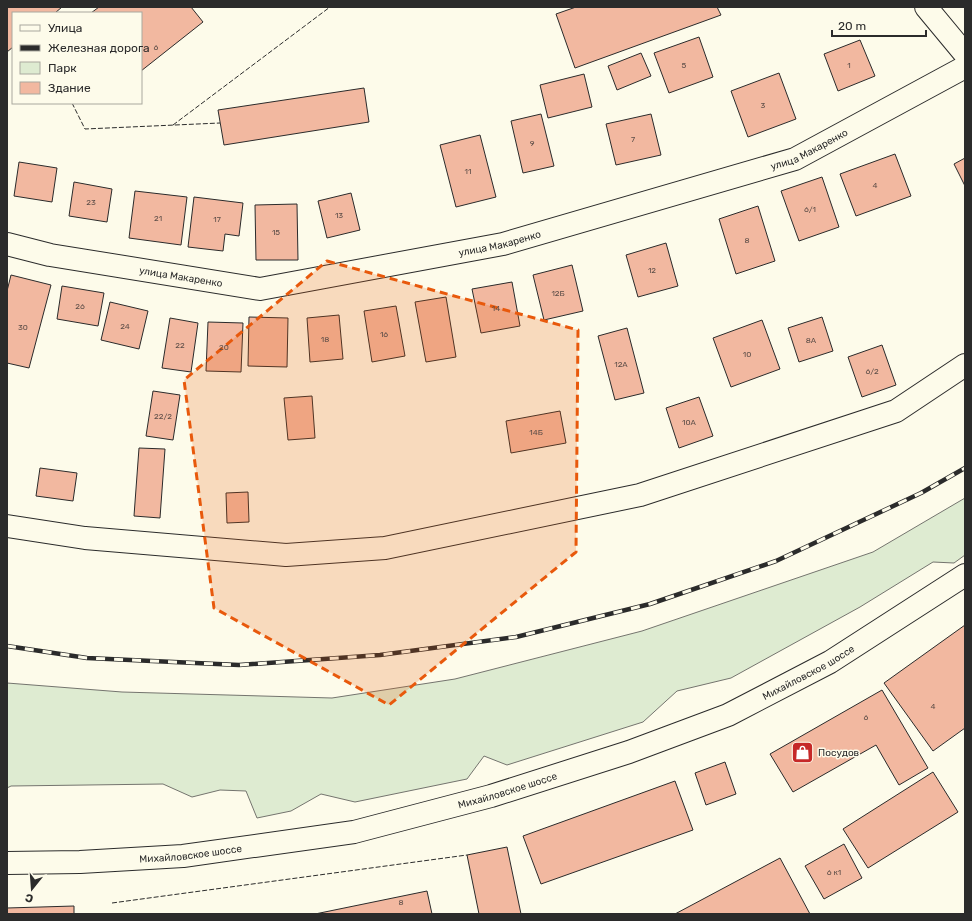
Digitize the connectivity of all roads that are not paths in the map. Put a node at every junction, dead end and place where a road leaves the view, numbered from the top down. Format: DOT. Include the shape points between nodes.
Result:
graph roads {
  1 [pos="926,7"];
  2 [pos="965,54"];
  3 [pos="965,67"];
  4 [pos="7,244"];
  5 [pos="965,365"];
  6 [pos="7,526"];
  7 [pos="965,575"];
  8 [pos="7,863"];
  1 -- 2 [label="street"];
  3 -- 4 [label="street, улица Макаренко" via="795,159 502,244 260,290 50,255"];
  5 -- 6 [label="street" via="896,411 640,495 385,548 286,555 85,538"];
  7 -- 8 [label="street, Михайловское шоссе" via="830,662 728,715 629,752 491,796 354,832 207,853 80,862"];
}
